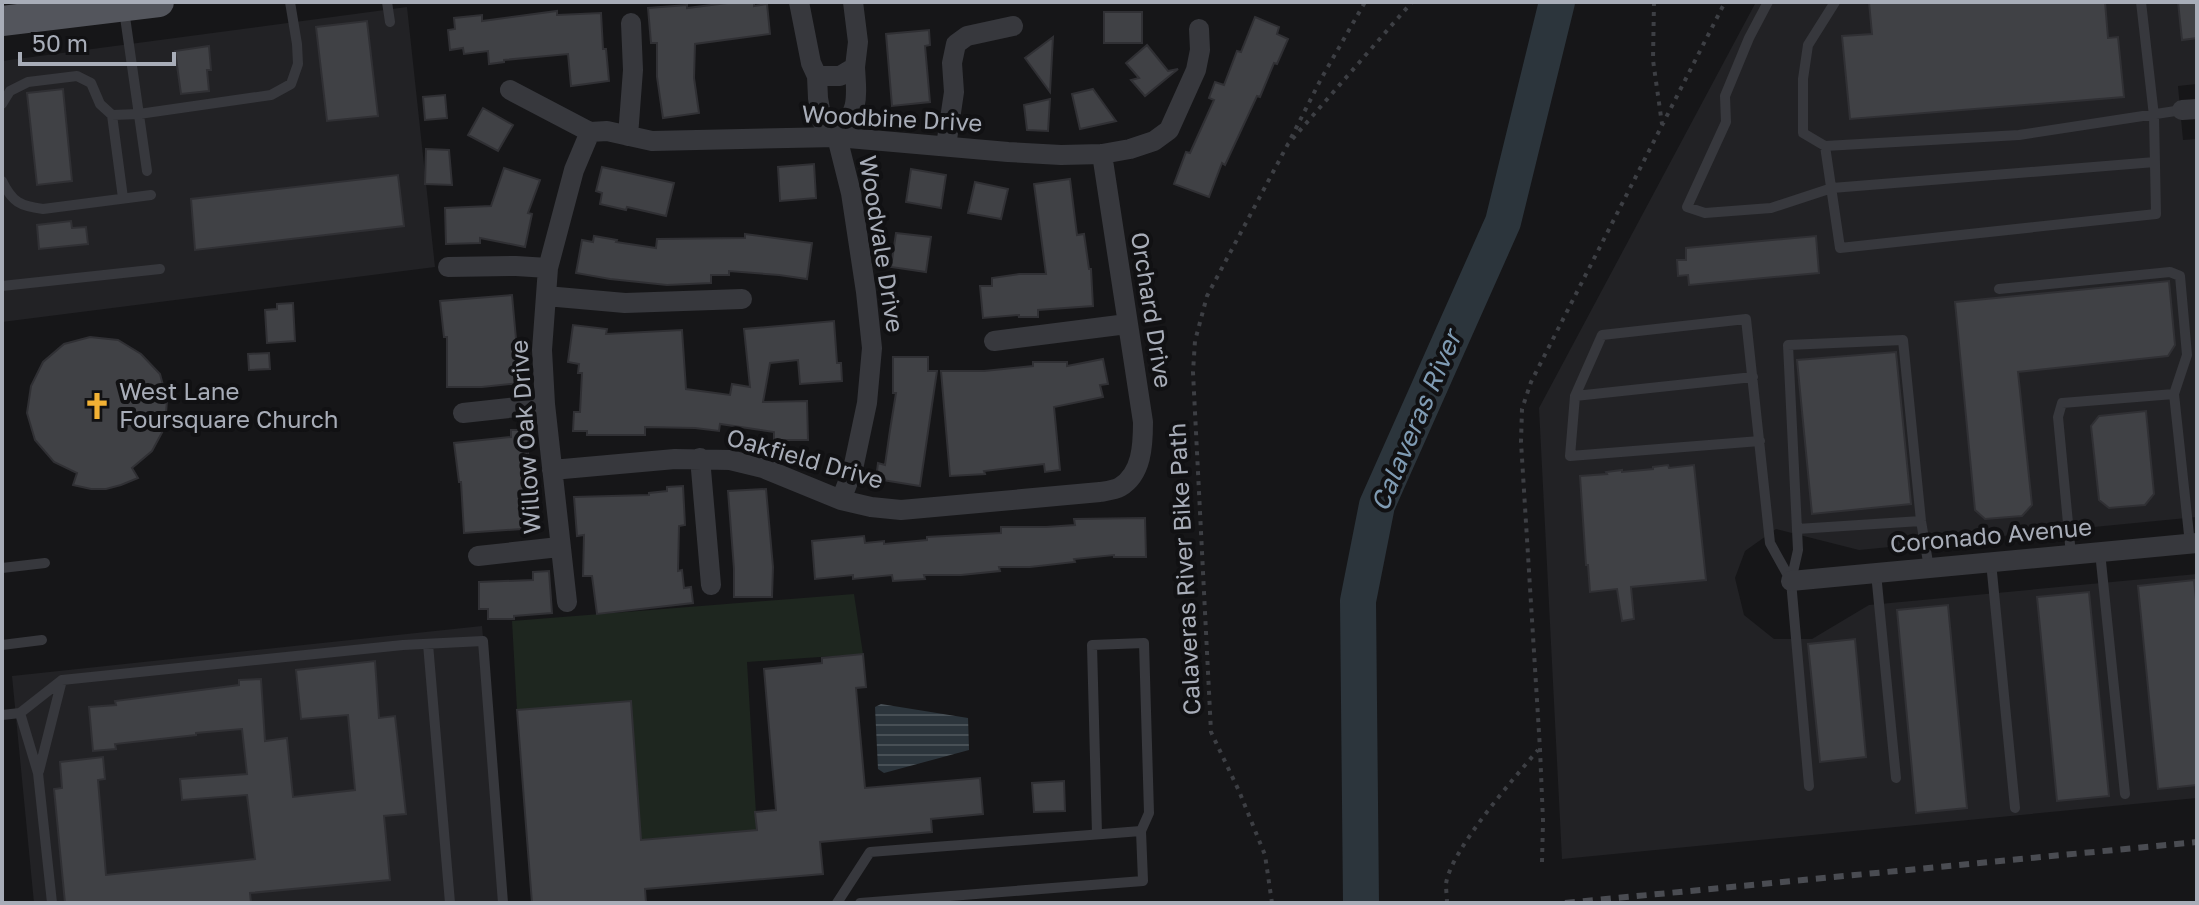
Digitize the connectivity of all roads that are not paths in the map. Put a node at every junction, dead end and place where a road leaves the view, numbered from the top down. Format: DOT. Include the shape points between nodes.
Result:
graph roads {
  1 [pos="159,2"];
  2 [pos="290,2"];
  3 [pos="387,2"];
  4 [pos="799,2"];
  5 [pos="853,2"];
  6 [pos="1768,2"];
  7 [pos="1835,2"];
  8 [pos="2141,2"];
  9 [pos="123,6"];
  10 [pos="2,21"];
  11 [pos="390,22"];
  12 [pos="631,23"];
  13 [pos="1013,26"];
  14 [pos="1199,29"];
  15 [pos="855,67"];
  16 [pos="817,76"];
  17 [pos="510,90"];
  18 [pos="2,104"];
  19 [pos="2189,110"];
  20 [pos="139,114"];
  21 [pos="112,115"];
  22 [pos="2154,116"];
  23 [pos="590,132"];
  24 [pos="628,136"];
  25 [pos="837,137"];
  26 [pos="946,146"];
  27 [pos="1825,146"];
  28 [pos="1102,154"];
  29 [pos="2155,162"];
  30 [pos="147,171"];
  31 [pos="2,181"];
  32 [pos="1832,188"];
  33 [pos="151,195"];
  34 [pos="123,198"];
  35 [pos="448,267"];
  36 [pos="548,268"];
  37 [pos="160,269"];
  38 [pos="2,286"];
  39 [pos="1999,289"];
  40 [pos="546,296"];
  41 [pos="742,299"];
  42 [pos="1127,324"];
  43 [pos="994,341"];
  44 [pos="1753,377"];
  45 [pos="2174,394"];
  46 [pos="1575,396"];
  47 [pos="545,404"];
  48 [pos="463,413"];
  49 [pos="1760,441"];
  50 [pos="700,458"];
  51 [pos="552,470"];
  52 [pos="1134,473"];
  53 [pos="841,500"];
  54 [pos="1921,521"];
  55 [pos="1797,529"];
  56 [pos="2193,544"];
  57 [pos="559,547"];
  58 [pos="2100,552"];
  59 [pos="2071,555"];
  60 [pos="478,556"];
  61 [pos="1991,562"];
  62 [pos="45,563"];
  63 [pos="2,568"];
  64 [pos="1929,568"];
  65 [pos="1876,573"];
  66 [pos="1791,581"];
  67 [pos="711,585"];
  68 [pos="567,602"];
  69 [pos="42,640"];
  70 [pos="428,644"];
  71 [pos="2,645"];
  72 [pos="62,680"];
  73 [pos="20,713"];
  74 [pos="2,715"];
  75 [pos="38,773"];
  76 [pos="1896,778"];
  77 [pos="1809,786"];
  78 [pos="2125,794"];
  79 [pos="2015,808"];
  80 [pos="1141,831"];
  81 [pos="1097,834"];
  82 [pos="52,903"];
  83 [pos="450,903"];
  84 [pos="503,903"];
  85 [pos="837,903"];
  86 [pos="860,903"];
  1 -- 9 [label="main road"];
  2 -- 20 [label="lane" via="298,64 291,84 271,95"];
  3 -- 11 [label="lane"];
  4 -- 16 [label="street, Woodvale Drive"];
  5 -- 15 [label="street, Woodvale Drive"];
  6 -- 32 [label="lane" via="1725,96 1726,122 1687,207 1705,213 1771,208"];
  7 -- 27 [label="lane" via="1808,45 1803,79 1803,133"];
  8 -- 22 [label="lane"];
  9 -- 10 [label="main road"];
  9 -- 20 [label="lane"];
  12 -- 24 [label="street"];
  13 -- 26 [label="street" via="967,36 956,44"];
  14 -- 28 [label="street, Woodbine Drive" via="1196,70 1169,130 1154,141"];
  15 -- 16 [label="street" via="840,76"];
  15 -- 25 [label="street, Woodvale Drive" via="851,119"];
  16 -- 25 [label="street, Woodvale Drive" via="822,121"];
  17 -- 23 [label="street, Woodbine Drive"];
  18 -- 21 [label="lane" via="10,91 28,82 77,76 91,83"];
  19 -- 22 [label="lane"];
  20 -- 21 [label="lane"];
  20 -- 30 [label="lane"];
  21 -- 34 [label="lane"];
  22 -- 27 [label="lane" via="2019,135"];
  22 -- 29 [label="lane"];
  23 -- 24 [label="street, Woodbine Drive"];
  23 -- 36 [label="street, Willow Oak Drive" via="574,170"];
  24 -- 25 [label="street, Woodbine Drive" via="681,142"];
  25 -- 26 [label="street, Woodbine Drive"];
  25 -- 53 [label="street, Woodvale Drive" via="851,193 872,348 867,403"];
  26 -- 28 [label="street, Woodbine Drive"];
  27 -- 32 [label="lane"];
  28 -- 42 [label="street, Orchard Drive"];
  29 -- 32 [label="lane"];
  29 -- 32 [label="lane" via="2156,214 1840,248"];
  31 -- 34 [label="lane" via="10,197 26,207"];
  33 -- 34 [label="lane"];
  35 -- 36 [label="street"];
  36 -- 40 [label="street, Willow Oak Drive"];
  37 -- 38 [label="lane"];
  39 -- 45 [label="lane" via="2170,272 2180,276 2187,355"];
  40 -- 41 [label="street" via="625,303"];
  40 -- 47 [label="street, Willow Oak Drive"];
  42 -- 43 [label="street"];
  42 -- 52 [label="street, Orchard Drive" via="1143,422 1143,450"];
  44 -- 46 [label="lane"];
  44 -- 46 [label="lane" via="1746,319 1703,323 1602,335"];
  44 -- 49 [label="lane"];
  45 -- 56 [label="lane"];
  45 -- 59 [label="lane" via="2062,403 2058,417"];
  46 -- 49 [label="lane" via="1570,456"];
  47 -- 48 [label="street"];
  47 -- 51 [label="street, Willow Oak Drive"];
  49 -- 66 [label="lane" via="1770,543"];
  50 -- 51 [label="street, Oakfield Drive"];
  50 -- 53 [label="street, Oakfield Drive" via="763,468"];
  50 -- 67 [label="street"];
  51 -- 57 [label="street, Willow Oak Drive"];
  52 -- 53 [label="street, Oakfield Drive" via="1119,487 1100,492 901,510"];
  54 -- 55 [label="lane"];
  54 -- 55 [label="lane" via="1903,340 1788,345"];
  54 -- 64 [label="lane"];
  55 -- 66 [label="lane"];
  56 -- 58 [label="street, Coronado Avenue"];
  57 -- 60 [label="street"];
  57 -- 68 [label="street, Willow Oak Drive"];
  58 -- 59 [label="street, Coronado Avenue"];
  58 -- 78 [label="lane"];
  59 -- 61 [label="street, Coronado Avenue"];
  61 -- 64 [label="street, Coronado Avenue"];
  61 -- 79 [label="lane"];
  62 -- 63 [label="lane"];
  64 -- 65 [label="street, Coronado Avenue"];
  65 -- 66 [label="street, Coronado Avenue"];
  65 -- 76 [label="lane"];
  66 -- 77 [label="lane"];
  69 -- 71 [label="lane"];
  70 -- 72 [label="lane"];
  70 -- 83 [label="lane"];
  70 -- 84 [label="lane" via="483,641"];
  72 -- 73 [label="lane"];
  72 -- 75 [label="lane"];
  73 -- 74 [label="lane"];
  73 -- 75 [label="lane"];
  75 -- 82 [label="lane"];
  80 -- 81 [label="lane"];
  80 -- 81 [label="lane" via="1149,813 1144,643 1092,645"];
  80 -- 86 [label="lane" via="1143,881"];
  81 -- 85 [label="lane" via="870,852"];
}
